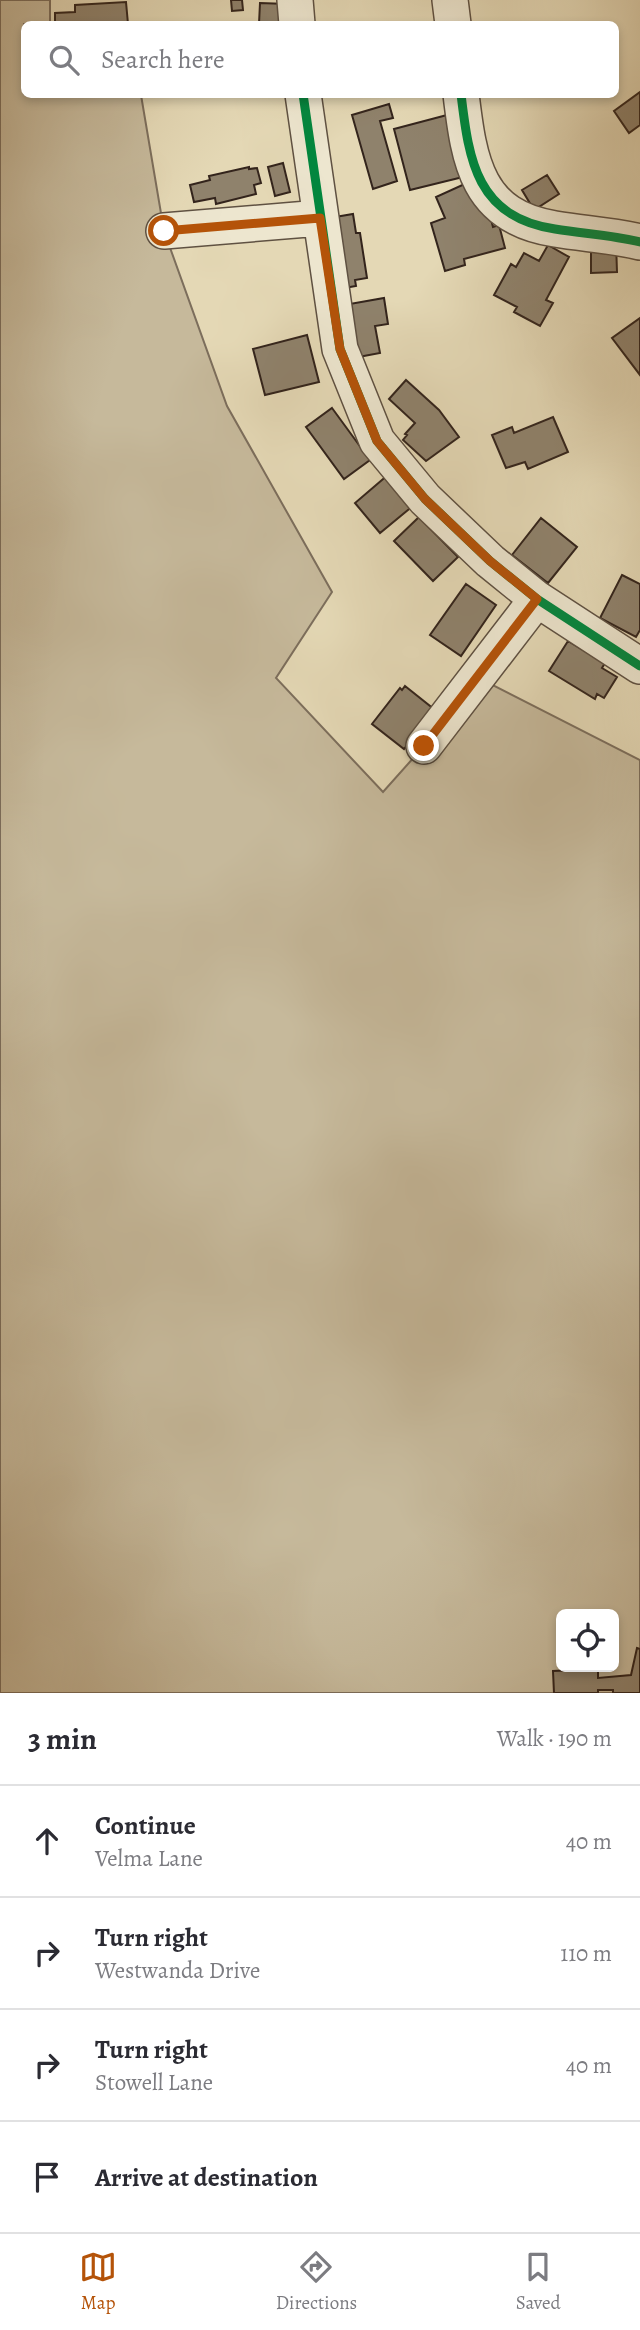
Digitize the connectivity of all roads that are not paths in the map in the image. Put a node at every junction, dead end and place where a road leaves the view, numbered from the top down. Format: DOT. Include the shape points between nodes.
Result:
graph roads {
  1 [pos="295,0"];
  2 [pos="450,0"];
  3 [pos="297,21"];
  4 [pos="453,21"];
  5 [pos="304,98"];
  6 [pos="461,98"];
  7 [pos="320,218"];
  8 [pos="164,231"];
  9 [pos="640,242"];
  10 [pos="537,599"];
  11 [pos="640,666"];
  12 [pos="424,746"];
  1 -- 3 [label="street"];
  2 -- 4 [label="street"];
  5 -- 7 [label="street"];
  6 -- 9 [label="street" via="467,145 481,185 512,217 553,229"];
  7 -- 8 [label="street"];
  7 -- 10 [label="street" via="340,349 377,441 425,499"];
  10 -- 11 [label="street"];
  10 -- 12 [label="street"];
}
